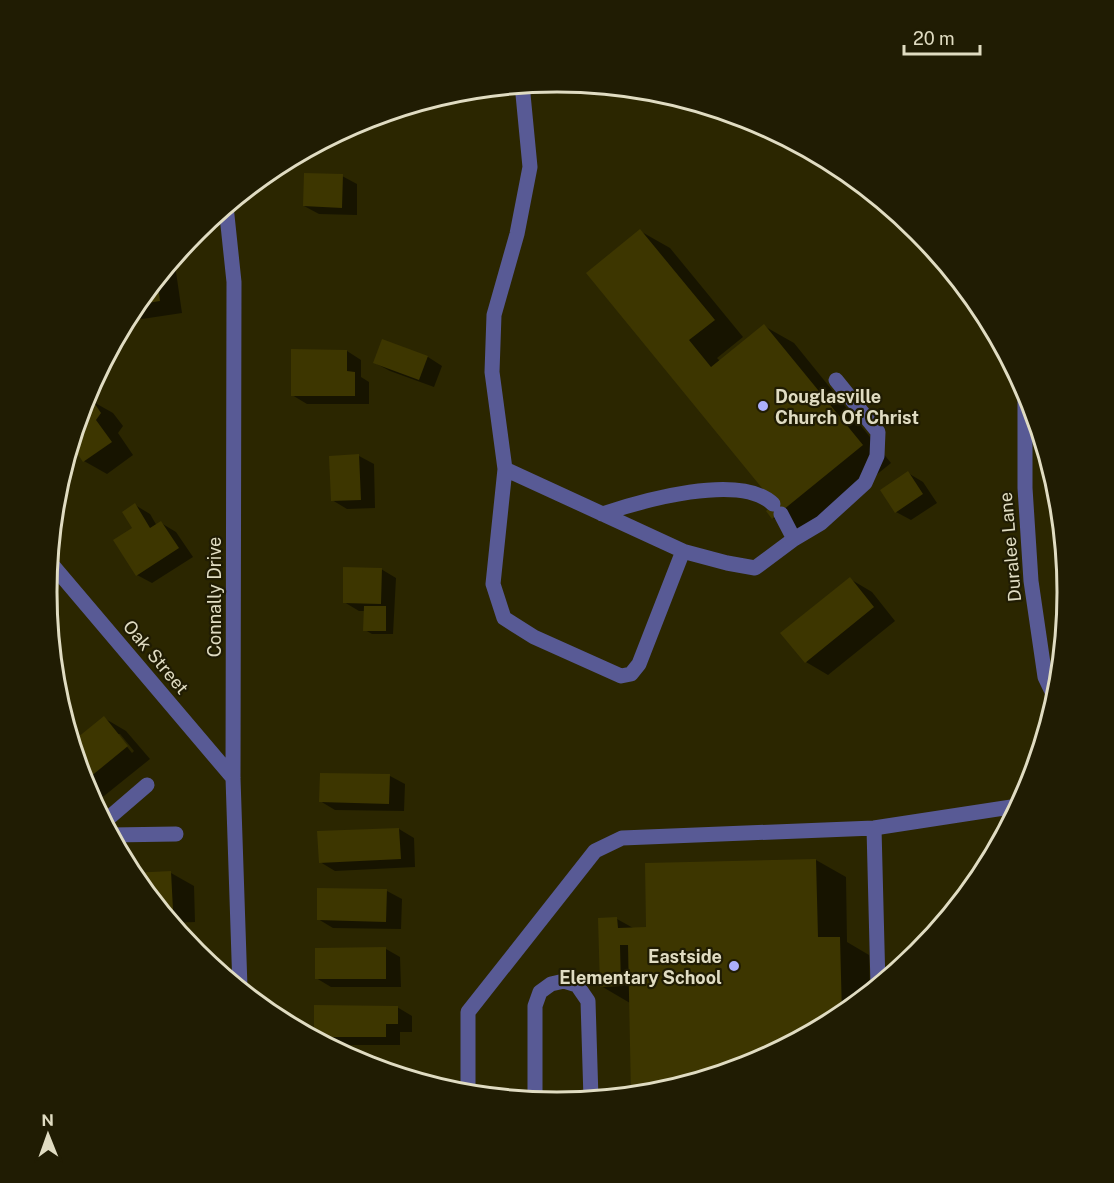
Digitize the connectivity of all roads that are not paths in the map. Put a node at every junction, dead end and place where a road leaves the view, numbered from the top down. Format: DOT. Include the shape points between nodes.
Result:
graph roads {
  1 [pos="523,93"];
  2 [pos="227,216"];
  3 [pos="836,380"];
  4 [pos="1025,417"];
  5 [pos="505,469"];
  6 [pos="602,514"];
  7 [pos="794,539"];
  8 [pos="682,550"];
  9 [pos="58,570"];
  10 [pos="1048,684"];
  11 [pos="233,778"];
  12 [pos="147,785"];
  13 [pos="1008,808"];
  14 [pos="111,816"];
  15 [pos="874,828"];
  16 [pos="176,834"];
  17 [pos="121,835"];
  18 [pos="237,975"];
  19 [pos="878,975"];
  20 [pos="468,1083"];
  21 [pos="591,1090"];
  22 [pos="535,1091"];
  1 -- 5 [label="street" via="530,167 517,234 494,315 492,372"];
  2 -- 11 [label="street, Connally Drive" via="234,282"];
  3 -- 7 [label="street" via="878,432 877,456 865,483 821,523"];
  4 -- 10 [label="street, Duralee Lane" via="1031,581"];
  5 -- 6 [label="street"];
  5 -- 8 [label="street" via="493,584 504,618 534,637 621,676 631,674 639,664"];
  6 -- 7 [label="street" via="643,501 737,489 767,499"];
  6 -- 8 [label="street"];
  7 -- 8 [label="street" via="755,568"];
  9 -- 11 [label="street, Oak Street"];
  11 -- 18 [label="street, Connally Drive"];
  12 -- 14 [label="street"];
  13 -- 15 [label="street"];
  15 -- 19 [label="street"];
  15 -- 20 [label="street" via="622,838 595,851 468,1012"];
  16 -- 17 [label="street"];
  21 -- 22 [label="street" via="588,1001 577,985 564,981 540,992 535,1006"];
}
